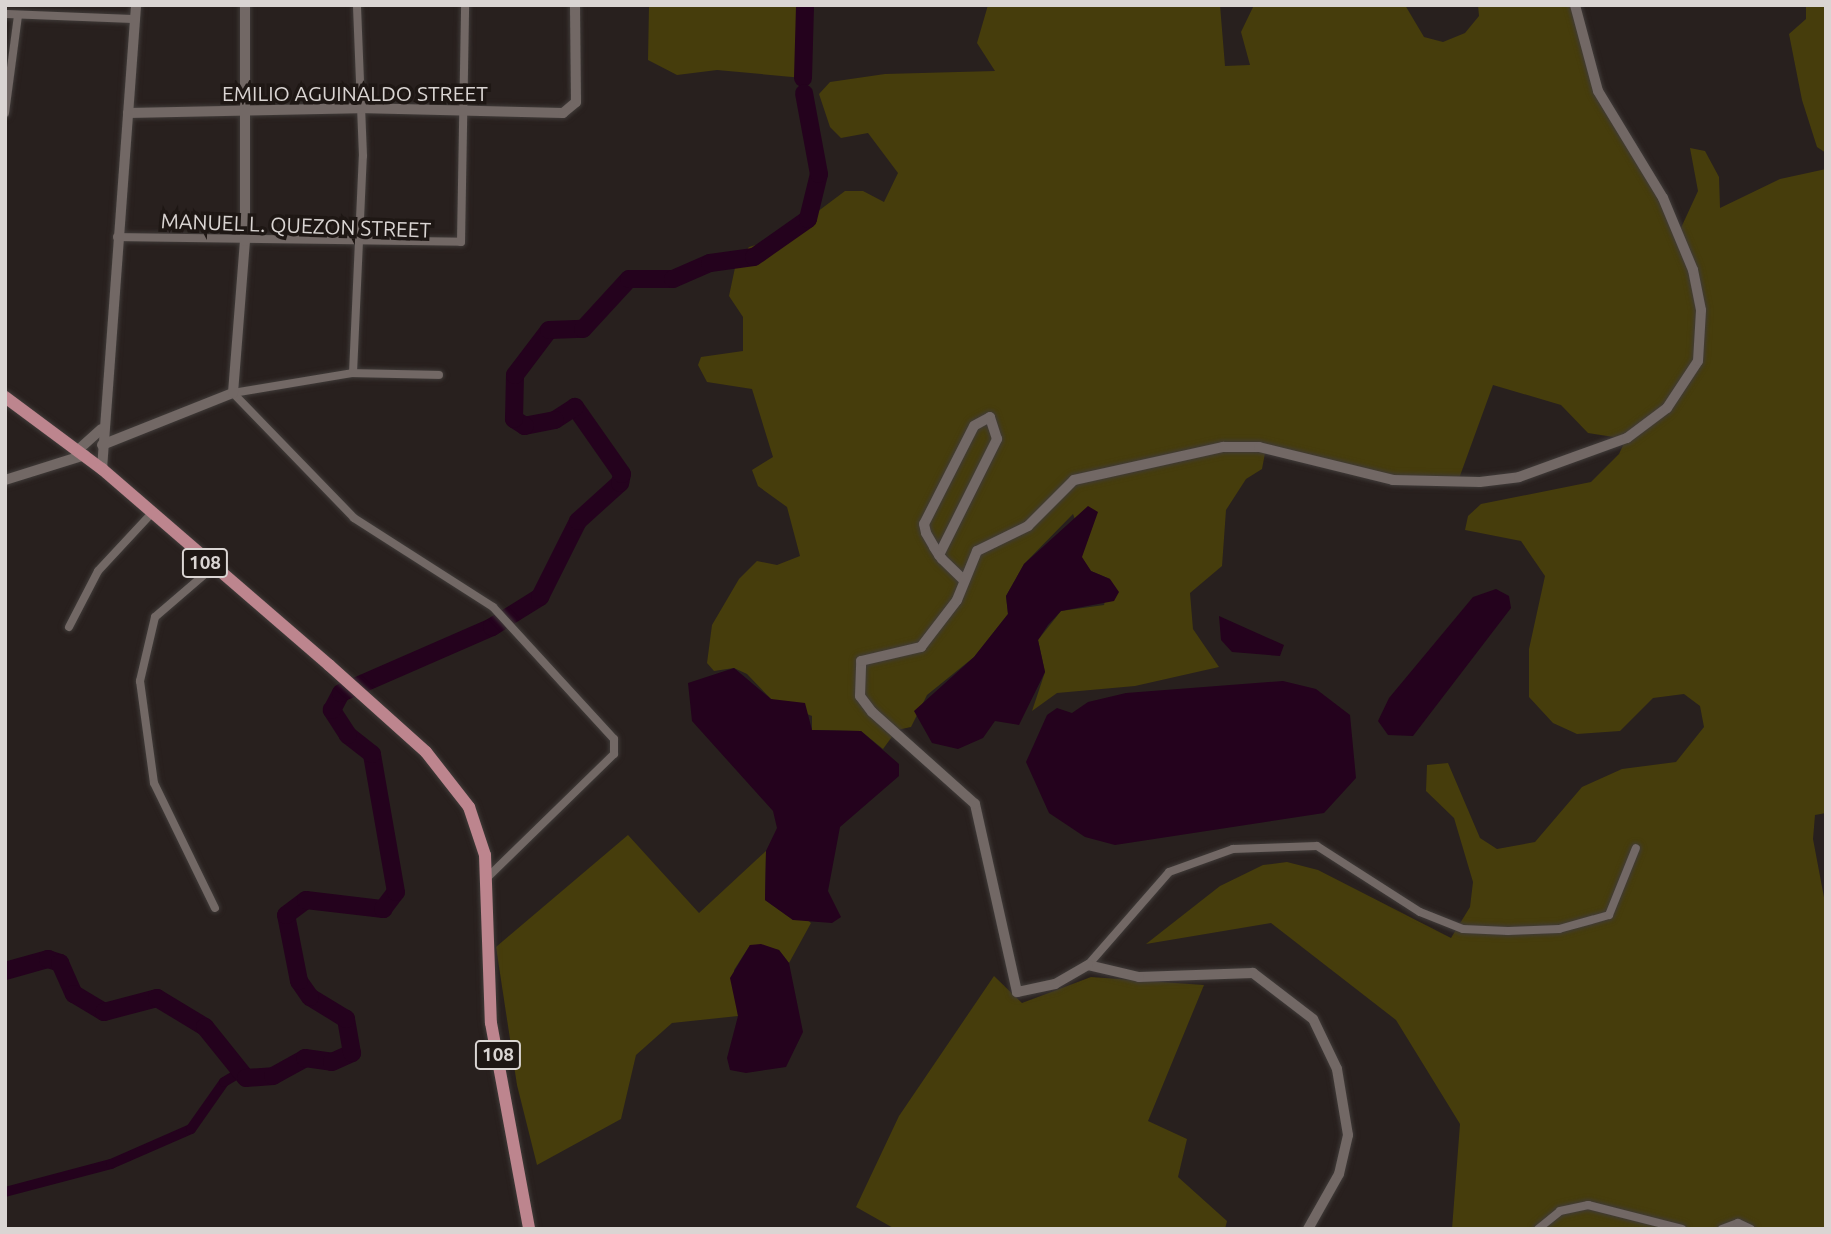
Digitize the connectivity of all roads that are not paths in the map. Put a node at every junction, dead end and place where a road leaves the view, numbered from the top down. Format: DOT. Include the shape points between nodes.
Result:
graph roads {
  1 [pos="136,5"];
  2 [pos="244,5"];
  3 [pos="356,5"];
  4 [pos="465,5"];
  5 [pos="575,5"];
  6 [pos="1575,5"];
  7 [pos="5,14"];
  8 [pos="18,16"];
  9 [pos="135,19"];
  10 [pos="358,108"];
  11 [pos="246,111"];
  12 [pos="465,111"];
  13 [pos="5,113"];
  14 [pos="128,113"];
  15 [pos="117,237"];
  16 [pos="245,241"];
  17 [pos="360,242"];
  18 [pos="353,373"];
  19 [pos="439,375"];
  20 [pos="233,393"];
  21 [pos="5,397"];
  22 [pos="101,429"];
  23 [pos="102,446"];
  24 [pos="81,453"];
  25 [pos="102,469"];
  26 [pos="5,480"];
  27 [pos="151,514"];
  28 [pos="939,555"];
  29 [pos="212,568"];
  30 [pos="964,580"];
  31 [pos="69,627"];
  32 [pos="1636,848"];
  33 [pos="485,880"];
  34 [pos="215,908"];
  35 [pos="1088,965"];
  36 [pos="528,1229"];
  37 [pos="1308,1229"];
  38 [pos="1538,1229"];
  39 [pos="1682,1229"];
  40 [pos="1722,1229"];
  41 [pos="1751,1229"];
  1 -- 9 [label="street"];
  2 -- 11 [label="street"];
  3 -- 10 [label="street"];
  4 -- 12 [label="street"];
  5 -- 12 [label="street, EMILIO AGUINALDO STREET" via="576,102 568,111"];
  6 -- 30 [label="street" via="1598,91 1663,198 1692,270 1701,310 1698,361 1667,408 1627,439 1520,477 1480,482 1393,480 1259,447 1223,447 1074,480 1028,526 977,551"];
  7 -- 8 [label="street"];
  8 -- 9 [label="street"];
  8 -- 13 [label="street"];
  9 -- 14 [label="street"];
  10 -- 11 [label="street, EMILIO AGUINALDO STREET"];
  10 -- 12 [label="street, EMILIO AGUINALDO STREET"];
  10 -- 17 [label="street"];
  11 -- 14 [label="street, EMILIO AGUINALDO STREET"];
  11 -- 16 [label="street"];
  12 -- 17 [label="street, MANUEL L. QUEZON STREET" via="466,231 451,246"];
  14 -- 15 [label="street"];
  15 -- 16 [label="street, MANUEL L. QUEZON STREET"];
  15 -- 22 [label="street"];
  16 -- 17 [label="street, MANUEL L. QUEZON STREET"];
  16 -- 20 [label="street"];
  17 -- 18 [label="street"];
  18 -- 19 [label="street"];
  18 -- 20 [label="street"];
  20 -- 23 [label="street"];
  20 -- 33 [label="street" via="354,518 494,607 590,710 617,750"];
  21 -- 24 [label="main road, 108"];
  22 -- 23 [label="street"];
  22 -- 24 [label="street"];
  23 -- 25 [label="street"];
  24 -- 25 [label="main road, 108"];
  24 -- 26 [label="street"];
  25 -- 27 [label="main road, 108"];
  27 -- 29 [label="main road, 108"];
  27 -- 31 [label="street" via="98,571"];
  28 -- 28 [label="street" via="994,448 998,430 989,417 974,426 927,512 926,533"];
  28 -- 30 [label="street"];
  29 -- 33 [label="main road, 108" via="426,752 469,807"];
  29 -- 34 [label="street" via="155,617 140,681 153,783"];
  30 -- 35 [label="street" via="945,620 920,647 861,661 860,696 975,804 1017,992 1055,984"];
  32 -- 35 [label="street" via="1609,915 1559,929 1508,931 1463,929 1420,912 1317,846 1233,849 1169,872"];
  33 -- 36 [label="main road, 108" via="491,1023"];
  35 -- 37 [label="street" via="1139,976 1253,973 1313,1019 1337,1069 1348,1135 1339,1174"];
  38 -- 39 [label="street" via="1560,1211 1588,1205"];
  40 -- 41 [label="street" via="1738,1223"];
}
